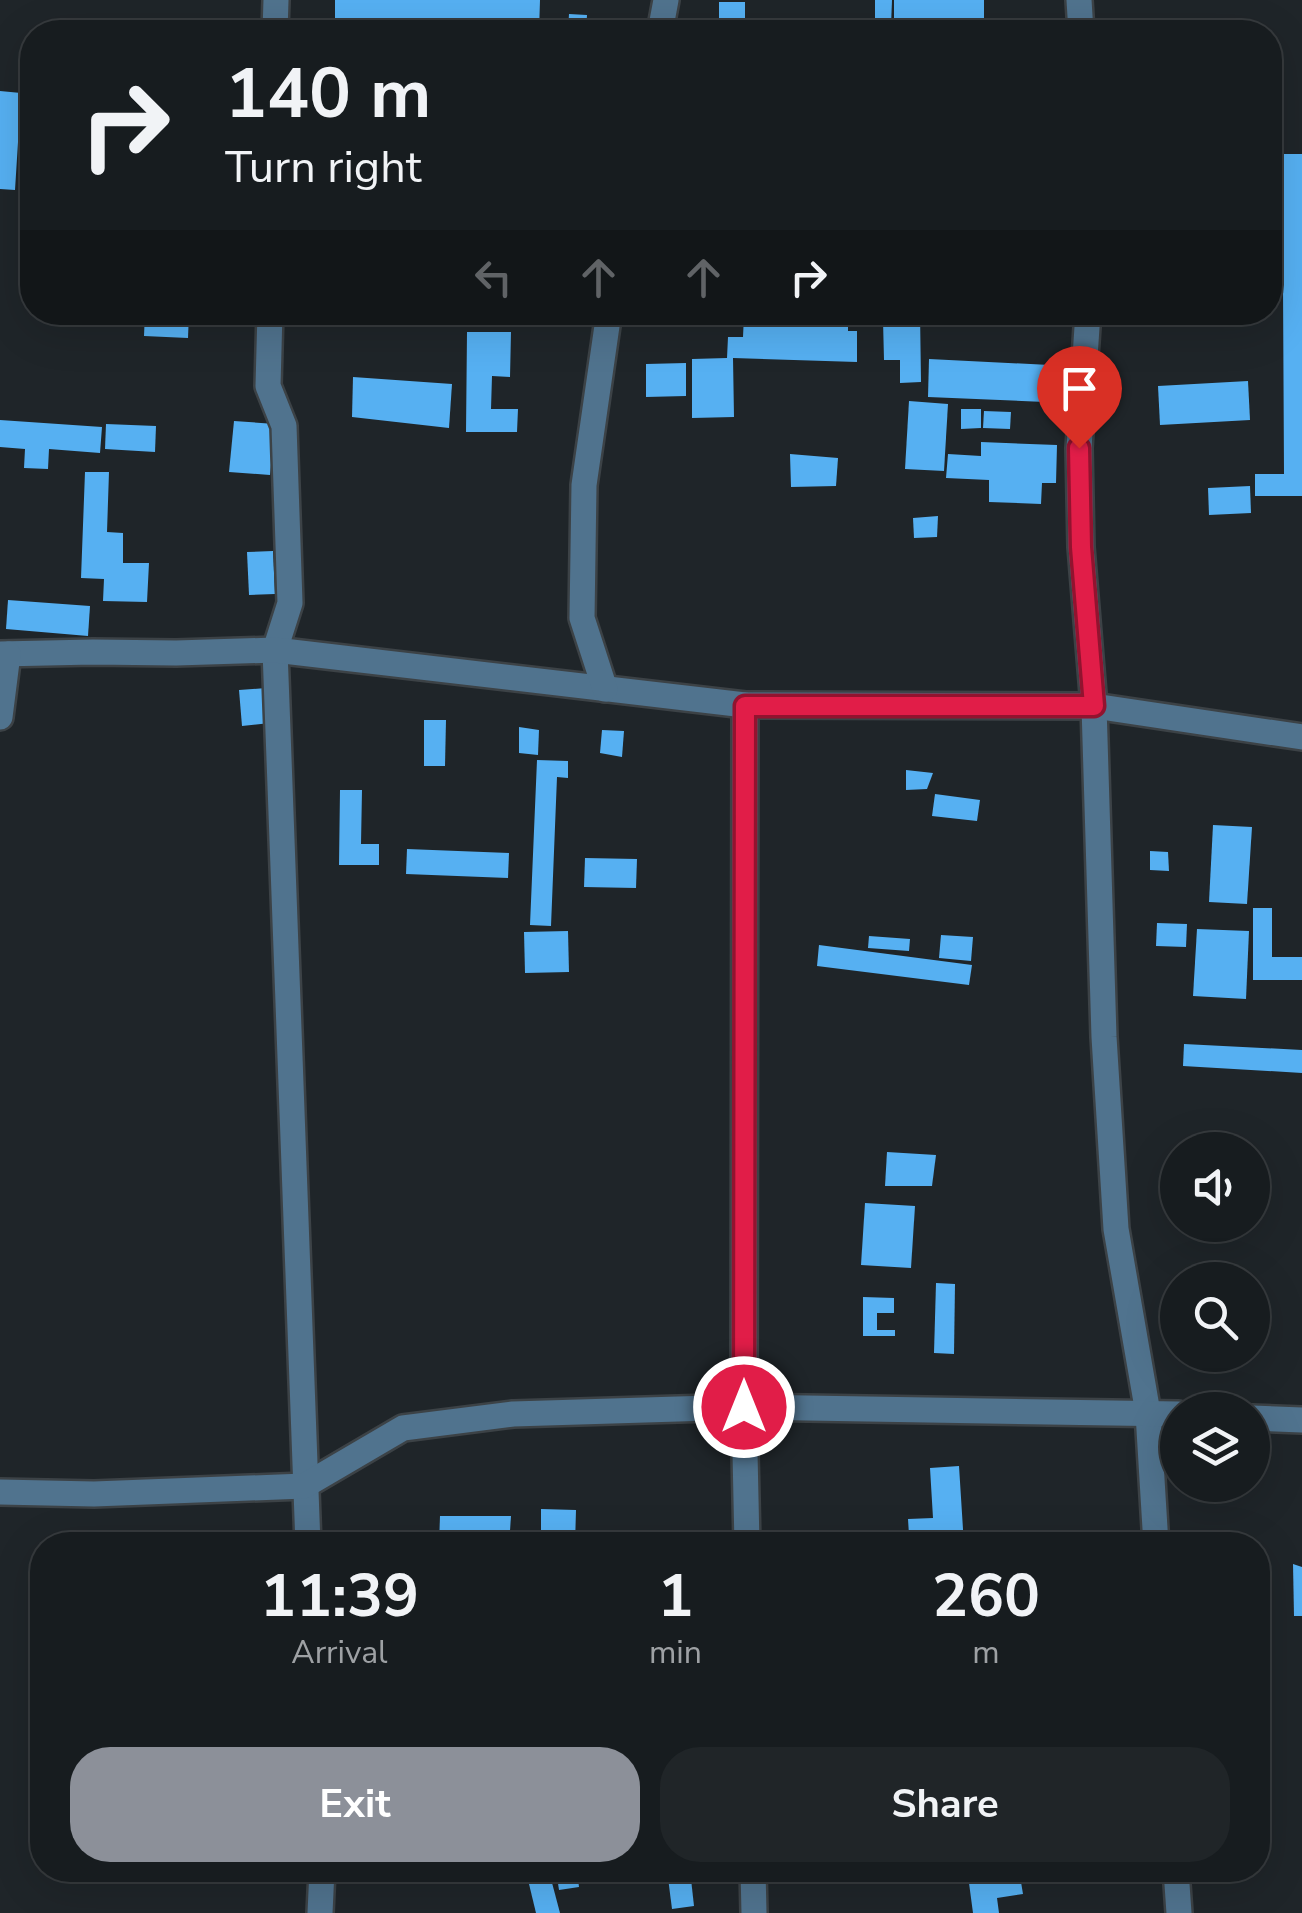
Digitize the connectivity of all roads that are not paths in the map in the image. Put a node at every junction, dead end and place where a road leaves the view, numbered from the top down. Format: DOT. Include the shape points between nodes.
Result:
graph roads {
  1 [pos="270,325"];
  2 [pos="607,325"];
  3 [pos="1087,325"];
  4 [pos="275,650"];
  5 [pos="4,654"];
  6 [pos="606,689"];
  7 [pos="745,706"];
  8 [pos="1094,706"];
  9 [pos="0,717"];
  10 [pos="1302,737"];
  11 [pos="744,1407"];
  12 [pos="1148,1413"];
  13 [pos="1160,1413"];
  14 [pos="1270,1419"];
  15 [pos="1302,1420"];
  16 [pos="304,1486"];
  17 [pos="0,1492"];
  18 [pos="307,1532"];
  19 [pos="746,1532"];
  20 [pos="1155,1532"];
  21 [pos="321,1882"];
  22 [pos="753,1882"];
  23 [pos="1177,1882"];
  24 [pos="320,1913"];
  25 [pos="754,1913"];
  26 [pos="1179,1913"];
  1 -- 4 [label="street" via="268,386 284,426 290,603"];
  2 -- 6 [label="street" via="584,485 582,618"];
  3 -- 8 [label="street" via="1079,448"];
  4 -- 5 [label="street"];
  4 -- 6 [label="street"];
  4 -- 16 [label="street"];
  5 -- 9 [label="street"];
  6 -- 7 [label="street"];
  7 -- 8 [label="street"];
  7 -- 11 [label="street"];
  8 -- 10 [label="street"];
  8 -- 12 [label="street" via="1116,1229"];
  11 -- 12 [label="street"];
  11 -- 16 [label="street" via="512,1414 403,1428"];
  11 -- 19 [label="street"];
  12 -- 13 [label="street"];
  12 -- 20 [label="street"];
  14 -- 15 [label="street"];
  16 -- 17 [label="street"];
  16 -- 18 [label="street"];
  21 -- 24 [label="street"];
  22 -- 25 [label="street"];
  23 -- 26 [label="street"];
}
